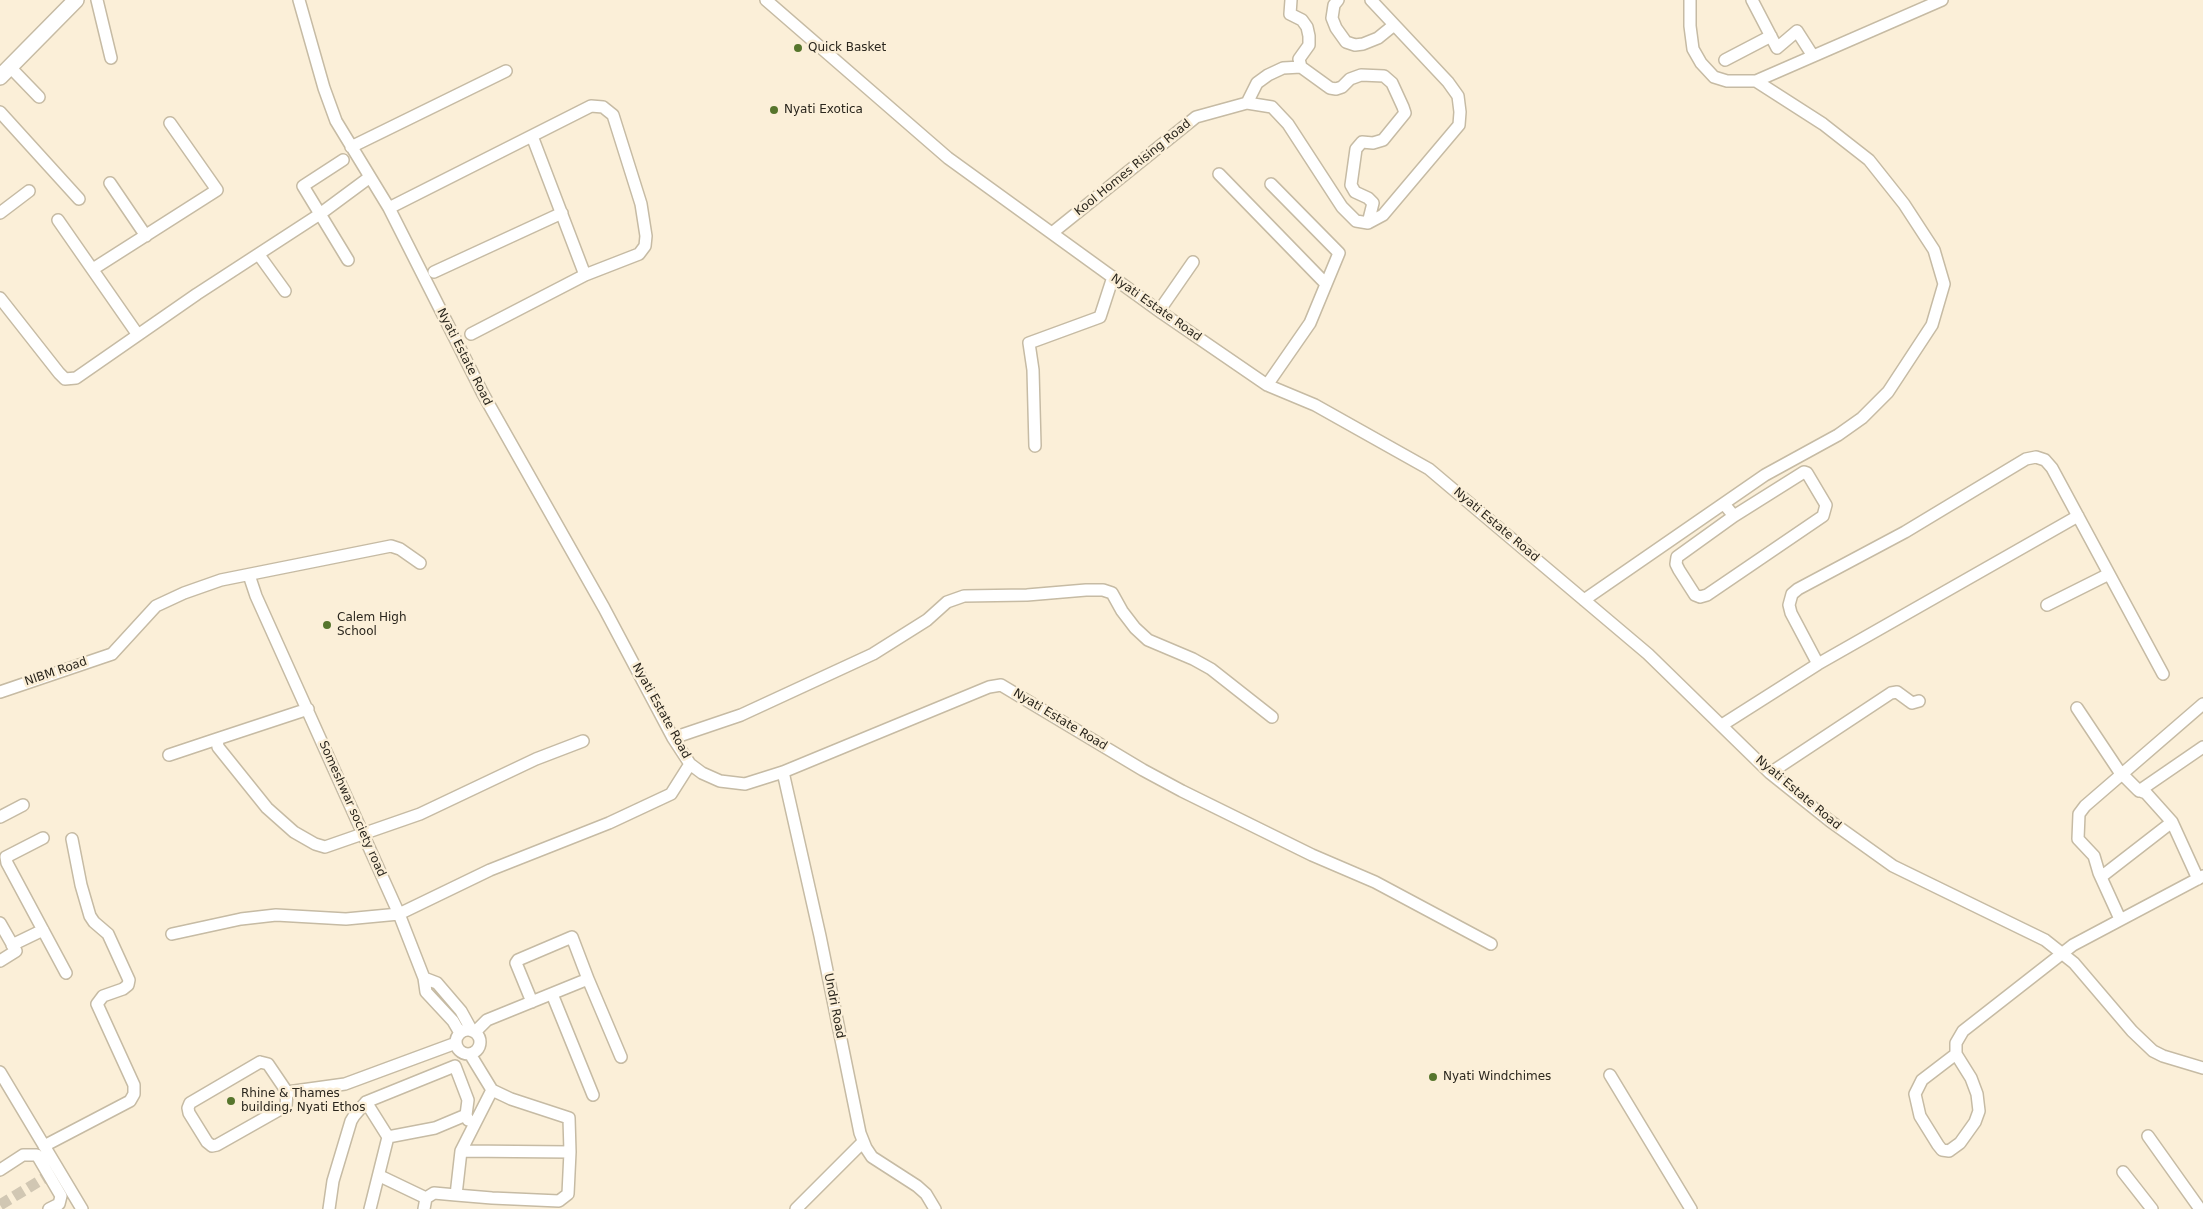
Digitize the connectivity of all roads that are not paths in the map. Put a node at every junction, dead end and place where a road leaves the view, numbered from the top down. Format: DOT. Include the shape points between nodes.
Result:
graph roads {
  1 [pos="76,0"];
  2 [pos="97,0"];
  3 [pos="299,0"];
  4 [pos="766,0"];
  5 [pos="1290,0"];
  6 [pos="1338,0"];
  7 [pos="1371,0"];
  8 [pos="1690,0"];
  9 [pos="1752,0"];
  10 [pos="1942,0"];
  11 [pos="1394,24"];
  12 [pos="1771,36"];
  13 [pos="1813,56"];
  14 [pos="111,58"];
  15 [pos="1725,60"];
  16 [pos="1301,67"];
  17 [pos="506,71"];
  18 [pos="5,72"];
  19 [pos="1756,81"];
  20 [pos="39,97"];
  21 [pos="1247,104"];
  22 [pos="0,112"];
  23 [pos="170,123"];
  24 [pos="532,136"];
  25 [pos="351,147"];
  26 [pos="343,160"];
  27 [pos="1219,174"];
  28 [pos="370,177"];
  29 [pos="110,183"];
  30 [pos="1271,184"];
  31 [pos="29,191"];
  32 [pos="79,199"];
  33 [pos="389,208"];
  34 [pos="0,212"];
  35 [pos="562,213"];
  36 [pos="320,214"];
  37 [pos="58,220"];
  38 [pos="1368,222"];
  39 [pos="1052,233"];
  40 [pos="146,236"];
  41 [pos="259,254"];
  42 [pos="348,260"];
  43 [pos="1193,262"];
  44 [pos="93,269"];
  45 [pos="434,272"];
  46 [pos="585,275"];
  47 [pos="1113,277"];
  48 [pos="1326,284"];
  49 [pos="285,291"];
  50 [pos="0,298"];
  51 [pos="1159,311"];
  52 [pos="471,334"];
  53 [pos="138,335"];
  54 [pos="1267,385"];
  55 [pos="1035,446"];
  56 [pos="1724,504"];
  57 [pos="1734,516"];
  58 [pos="2078,516"];
  59 [pos="420,563"];
  60 [pos="249,574"];
  61 [pos="2109,574"];
  62 [pos="1584,600"];
  63 [pos="2047,605"];
  64 [pos="1818,664"];
  65 [pos="2163,674"];
  66 [pos="0,692"];
  67 [pos="1919,701"];
  68 [pos="2203,704"];
  69 [pos="2077,708"];
  70 [pos="308,709"];
  71 [pos="1272,717"];
  72 [pos="1722,725"];
  73 [pos="673,738"];
  74 [pos="217,739"];
  75 [pos="584,741"];
  76 [pos="2203,747"];
  77 [pos="169,756"];
  78 [pos="690,764"];
  79 [pos="783,772"];
  80 [pos="1770,773"];
  81 [pos="2121,774"];
  82 [pos="2139,791"];
  83 [pos="24,805"];
  84 [pos="0,817"];
  85 [pos="2172,822"];
  86 [pos="362,832"];
  87 [pos="43,838"];
  88 [pos="72,839"];
  89 [pos="2100,877"];
  90 [pos="2200,878"];
  91 [pos="399,914"];
  92 [pos="2120,919"];
  93 [pos="0,923"];
  94 [pos="44,930"];
  95 [pos="172,934"];
  96 [pos="1491,944"];
  97 [pos="12,945"];
  98 [pos="2063,954"];
  99 [pos="0,961"];
  100 [pos="66,973"];
  101 [pos="424,978"];
  102 [pos="588,979"];
  103 [pos="552,994"];
  104 [pos="532,1002"];
  105 [pos="474,1032"];
  106 [pos="458,1038"];
  107 [pos="470,1054"];
  108 [pos="1956,1054"];
  109 [pos="621,1057"];
  110 [pos="2203,1068"];
  111 [pos="0,1072"];
  112 [pos="1610,1075"];
  113 [pos="492,1090"];
  114 [pos="287,1092"];
  115 [pos="593,1094"];
  116 [pos="366,1102"];
  117 [pos="466,1115"];
  118 [pos="472,1129"];
  119 [pos="2148,1136"];
  120 [pos="388,1137"];
  121 [pos="863,1142"];
  122 [pos="44,1146"];
  123 [pos="461,1151"];
  124 [pos="570,1152"];
  125 [pos="0,1170"];
  126 [pos="2123,1172"];
  127 [pos="380,1176"];
  128 [pos="456,1195"];
  129 [pos="425,1203"];
  130 [pos="49,1209"];
  131 [pos="82,1209"];
  132 [pos="329,1209"];
  133 [pos="370,1209"];
  134 [pos="796,1209"];
  135 [pos="935,1209"];
  136 [pos="1691,1209"];
  137 [pos="2152,1209"];
  138 [pos="2200,1209"];
  1 -- 18 [label="main road"];
  2 -- 14 [label="street"];
  3 -- 25 [label="street, Nyati Estate Road" via="324,88 336,121"];
  4 -- 39 [label="street, Nyati Estate Road" via="948,158"];
  5 -- 16 [label="street" via="1290,14 1302,20 1309,36 1309,45 1299,59"];
  6 -- 11 [label="street" via="1332,18 1346,42 1363,44 1378,38"];
  7 -- 11 [label="street"];
  8 -- 19 [label="street" via="1693,49 1701,63 1714,77 1728,81"];
  9 -- 12 [label="street"];
  10 -- 13 [label="street"];
  11 -- 38 [label="street" via="1458,96 1459,125 1383,215"];
  12 -- 13 [label="street" via="1777,48 1797,31"];
  12 -- 15 [label="street"];
  13 -- 19 [label="street"];
  16 -- 21 [label="street" via="1283,68 1268,74 1258,83"];
  16 -- 38 [label="street" via="1336,89 1361,75 1384,76 1392,83 1399,98 1405,113 1383,140 1362,142 1356,148 1351,185 1355,192 1372,203"];
  17 -- 25 [label="street"];
  18 -- 20 [label="street"];
  19 -- 56 [label="street" via="1823,124 1869,160 1904,204 1934,250 1944,284 1932,325 1888,392 1862,418 1838,435 1765,475"];
  21 -- 38 [label="street, Kool Homes Rising Road" via="1272,107 1288,124 1342,207 1356,221"];
  21 -- 39 [label="street, Kool Homes Rising Road" via="1196,117"];
  22 -- 32 [label="street"];
  23 -- 40 [label="street" via="217,190"];
  24 -- 33 [label="street"];
  24 -- 35 [label="street"];
  24 -- 46 [label="street" via="591,106 603,107 613,115 641,204 645,246 639,254"];
  25 -- 28 [label="street, Nyati Estate Road"];
  26 -- 36 [label="street" via="303,186"];
  27 -- 48 [label="street"];
  28 -- 33 [label="street, Nyati Estate Road"];
  28 -- 36 [label="street"];
  29 -- 40 [label="street"];
  30 -- 48 [label="street" via="1339,253"];
  31 -- 34 [label="street"];
  33 -- 73 [label="street, Nyati Estate Road" via="483,394"];
  35 -- 45 [label="street"];
  35 -- 46 [label="street"];
  36 -- 41 [label="street"];
  36 -- 42 [label="street"];
  37 -- 44 [label="street"];
  39 -- 47 [label="street, Nyati Estate Road"];
  40 -- 44 [label="street"];
  41 -- 49 [label="street"];
  41 -- 53 [label="street"];
  43 -- 51 [label="street"];
  44 -- 53 [label="street"];
  46 -- 52 [label="street"];
  47 -- 51 [label="street, Nyati Estate Road"];
  47 -- 55 [label="street" via="1100,317 1029,344"];
  48 -- 54 [label="street" via="1310,324"];
  50 -- 53 [label="street" via="65,379 76,378"];
  51 -- 54 [label="street, Nyati Estate Road"];
  54 -- 62 [label="street, Nyati Estate Road" via="1315,405 1429,469"];
  56 -- 57 [label="street"];
  56 -- 62 [label="street"];
  57 -- 57 [label="street" via="1804,472 1826,505 1823,516 1707,595 1695,595 1676,564 1677,557"];
  58 -- 61 [label="street"];
  58 -- 64 [label="street"];
  58 -- 64 [label="street" via="2049,463 2041,457 2030,457 1905,532 1798,589 1792,594 1789,605"];
  59 -- 60 [label="street" via="391,546"];
  60 -- 66 [label="street, NIBM Road" via="201,586 156,606 112,654"];
  60 -- 70 [label="street, Someshwar society road"];
  61 -- 63 [label="street"];
  61 -- 65 [label="street"];
  62 -- 72 [label="street, Nyati Estate Road" via="1648,654"];
  64 -- 72 [label="street"];
  67 -- 80 [label="street" via="1912,703 1897,692 1891,693"];
  68 -- 81 [label="street"];
  69 -- 81 [label="street"];
  70 -- 74 [label="street"];
  70 -- 86 [label="street, Someshwar society road"];
  71 -- 73 [label="street" via="1211,669 1148,640 1135,628 1112,593 1086,590 964,596 947,602 927,620 873,654 741,715"];
  72 -- 80 [label="street, Nyati Estate Road"];
  73 -- 78 [label="street, Nyati Estate Road"];
  74 -- 77 [label="street"];
  74 -- 86 [label="street" via="218,747 232,766 267,808 294,832 325,846"];
  75 -- 86 [label="street" via="528,763 420,814"];
  76 -- 82 [label="street"];
  78 -- 79 [label="street, Nyati Estate Road" via="720,781 745,784"];
  78 -- 91 [label="street" via="671,794 490,870"];
  79 -- 96 [label="street, Nyati Estate Road" via="989,687 1001,685 1182,791 1375,882"];
  79 -- 121 [label="street, Undri Road"];
  80 -- 98 [label="street, Nyati Estate Road" via="1893,866 2031,932"];
  81 -- 82 [label="street"];
  81 -- 89 [label="street" via="2079,814 2078,839 2094,856"];
  82 -- 85 [label="street" via="2146,793"];
  83 -- 84 [label="street"];
  85 -- 89 [label="street"];
  85 -- 90 [label="street"];
  86 -- 91 [label="street, Someshwar society road"];
  87 -- 94 [label="street" via="6,858"];
  88 -- 122 [label="street" via="90,916 108,934 129,980 123,989 103,996 97,1004 134,1085 134,1094 130,1101"];
  89 -- 92 [label="street"];
  90 -- 92 [label="street"];
  91 -- 95 [label="street" via="346,919 276,915"];
  91 -- 101 [label="street, Someshwar society road"];
  92 -- 98 [label="street" via="2085,937"];
  93 -- 97 [label="street"];
  94 -- 97 [label="street"];
  94 -- 100 [label="street"];
  97 -- 99 [label="street" via="16,951"];
  98 -- 108 [label="street" via="1963,1031 1956,1043"];
  98 -- 110 [label="street, Nyati Estate Road" via="2090,980 2144,1044 2163,1056"];
  101 -- 105 [label="street" via="437,983"];
  101 -- 106 [label="street, Someshwar society road" via="426,992 453,1021"];
  102 -- 103 [label="street"];
  102 -- 104 [label="street" via="572,937 516,963"];
  102 -- 109 [label="street"];
  103 -- 104 [label="street"];
  103 -- 115 [label="street"];
  104 -- 105 [label="street" via="487,1020"];
  105 -- 106 [label="street" via="466,1030"];
  105 -- 107 [label="street" via="480,1043"];
  106 -- 107 [label="street" via="459,1050"];
  106 -- 114 [label="street" via="345,1084"];
  107 -- 113 [label="street"];
  108 -- 108 [label="street" via="1971,1078 1979,1111 1960,1143 1949,1151 1942,1150 1920,1116 1915,1094 1927,1075"];
  111 -- 122 [label="street"];
  112 -- 136 [label="street"];
  113 -- 118 [label="street"];
  113 -- 124 [label="street" via="569,1118"];
  114 -- 114 [label="street" via="286,1106 212,1146 188,1108 190,1103 260,1062 268,1064"];
  116 -- 117 [label="street" via="455,1066 468,1100"];
  116 -- 120 [label="street"];
  116 -- 132 [label="street" via="352,1121 333,1182"];
  117 -- 118 [label="street"];
  117 -- 120 [label="street" via="435,1128"];
  118 -- 123 [label="street"];
  119 -- 138 [label="street"];
  120 -- 127 [label="street"];
  121 -- 134 [label="street"];
  121 -- 135 [label="street, Undri Road" via="872,1156 926,1194"];
  122 -- 131 [label="street"];
  123 -- 124 [label="street"];
  123 -- 128 [label="street"];
  124 -- 128 [label="street" via="568,1194 559,1200"];
  125 -- 130 [label="street" via="23,1155 33,1154 41,1159 61,1196 59,1204"];
  126 -- 137 [label="street"];
  127 -- 129 [label="street"];
  127 -- 133 [label="street"];
  128 -- 129 [label="street" via="434,1194"];
}
